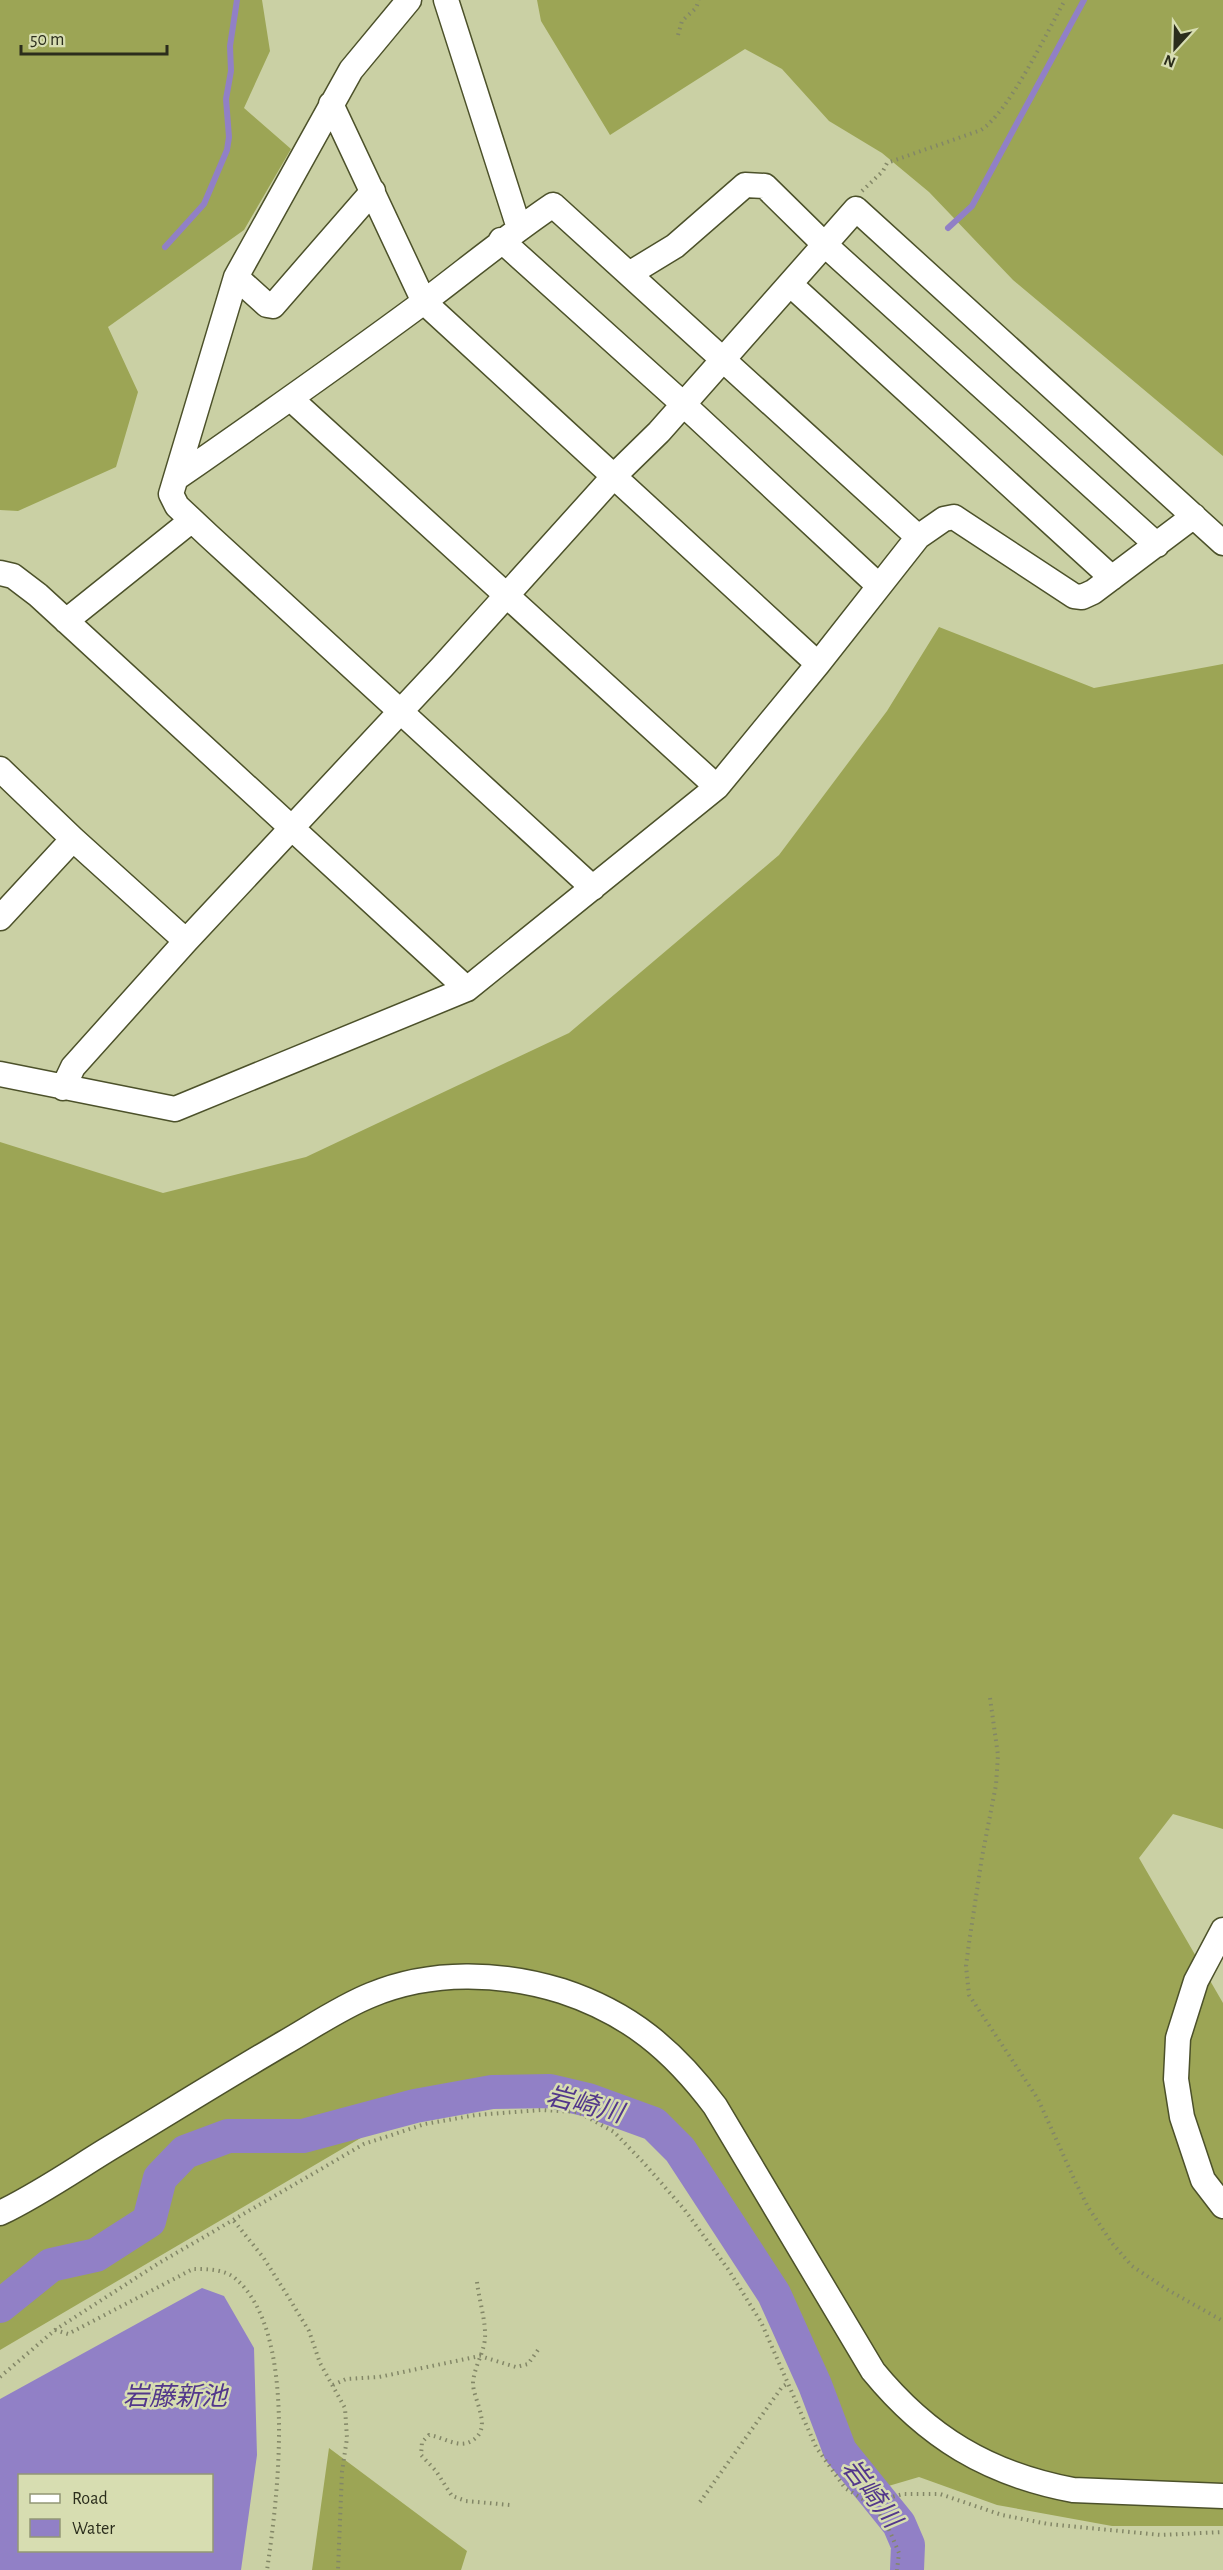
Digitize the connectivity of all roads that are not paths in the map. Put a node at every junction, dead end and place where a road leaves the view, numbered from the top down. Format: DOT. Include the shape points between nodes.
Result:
graph roads {
  1 [pos="409,0"];
  2 [pos="446,0"];
  3 [pos="331,104"];
  4 [pos="373,191"];
  5 [pos="510,234"];
  6 [pos="824,244"];
  7 [pos="628,274"];
  8 [pos="236,278"];
  9 [pos="791,285"];
  10 [pos="424,302"];
  11 [pos="723,359"];
  12 [pos="291,399"];
  13 [pos="682,403"];
  14 [pos="614,476"];
  15 [pos="178,477"];
  16 [pos="1194,516"];
  17 [pos="192,520"];
  18 [pos="918,537"];
  19 [pos="1223,543"];
  20 [pos="1157,545"];
  21 [pos="0,573"];
  22 [pos="1112,578"];
  23 [pos="879,586"];
  24 [pos="506,595"];
  25 [pos="66,621"];
  26 [pos="818,664"];
  27 [pos="400,710"];
  28 [pos="0,769"];
  29 [pos="717,787"];
  30 [pos="291,828"];
  31 [pos="73,839"];
  32 [pos="593,888"];
  33 [pos="0,918"];
  34 [pos="186,941"];
  35 [pos="467,989"];
  36 [pos="0,1074"];
  37 [pos="63,1088"];
  38 [pos="1223,1930"];
  39 [pos="1223,2206"];
  40 [pos="0,2213"];
  41 [pos="1223,2496"];
  1 -- 3 [label="street" via="351,70"];
  2 -- 5 [label="street"];
  3 -- 4 [label="street"];
  3 -- 8 [label="street"];
  4 -- 8 [label="street" via="273,306"];
  4 -- 10 [label="street"];
  5 -- 7 [label="street" via="553,205"];
  5 -- 10 [label="street"];
  5 -- 13 [label="street"];
  6 -- 7 [label="street" via="765,186 745,185 675,246"];
  6 -- 9 [label="street"];
  6 -- 16 [label="street" via="856,209"];
  6 -- 20 [label="street"];
  7 -- 11 [label="street"];
  8 -- 15 [label="street"];
  9 -- 11 [label="street"];
  9 -- 22 [label="street"];
  10 -- 12 [label="street"];
  10 -- 14 [label="street"];
  11 -- 13 [label="street"];
  11 -- 18 [label="street"];
  12 -- 15 [label="street"];
  12 -- 24 [label="street"];
  13 -- 14 [label="street"];
  13 -- 23 [label="street"];
  14 -- 24 [label="street"];
  14 -- 26 [label="street"];
  15 -- 17 [label="street" via="171,494"];
  16 -- 19 [label="street"];
  16 -- 20 [label="street"];
  17 -- 25 [label="street"];
  17 -- 27 [label="street"];
  18 -- 22 [label="street" via="944,519 954,517 1074,596 1093,592"];
  18 -- 23 [label="street"];
  20 -- 22 [label="street"];
  21 -- 25 [label="street" via="25,584"];
  23 -- 26 [label="street"];
  24 -- 27 [label="street"];
  24 -- 29 [label="street"];
  25 -- 30 [label="street"];
  26 -- 29 [label="street"];
  27 -- 30 [label="street"];
  27 -- 32 [label="street"];
  28 -- 31 [label="street"];
  29 -- 32 [label="street"];
  30 -- 34 [label="street"];
  30 -- 35 [label="street"];
  31 -- 33 [label="street"];
  31 -- 34 [label="street"];
  32 -- 35 [label="street"];
  34 -- 37 [label="street" via="73,1067"];
  35 -- 37 [label="street" via="175,1109"];
  36 -- 37 [label="street"];
  38 -- 39 [label="street" via="1196,1981 1178,2038 1176,2079 1182,2117 1203,2180"];
  40 -- 41 [label="street" via="316,2024 372,1995 445,1977 484,1976 532,1982 578,1996 628,2020 692,2075 715,2106 873,2371 904,2407 941,2438 990,2465 1053,2486"];
}
